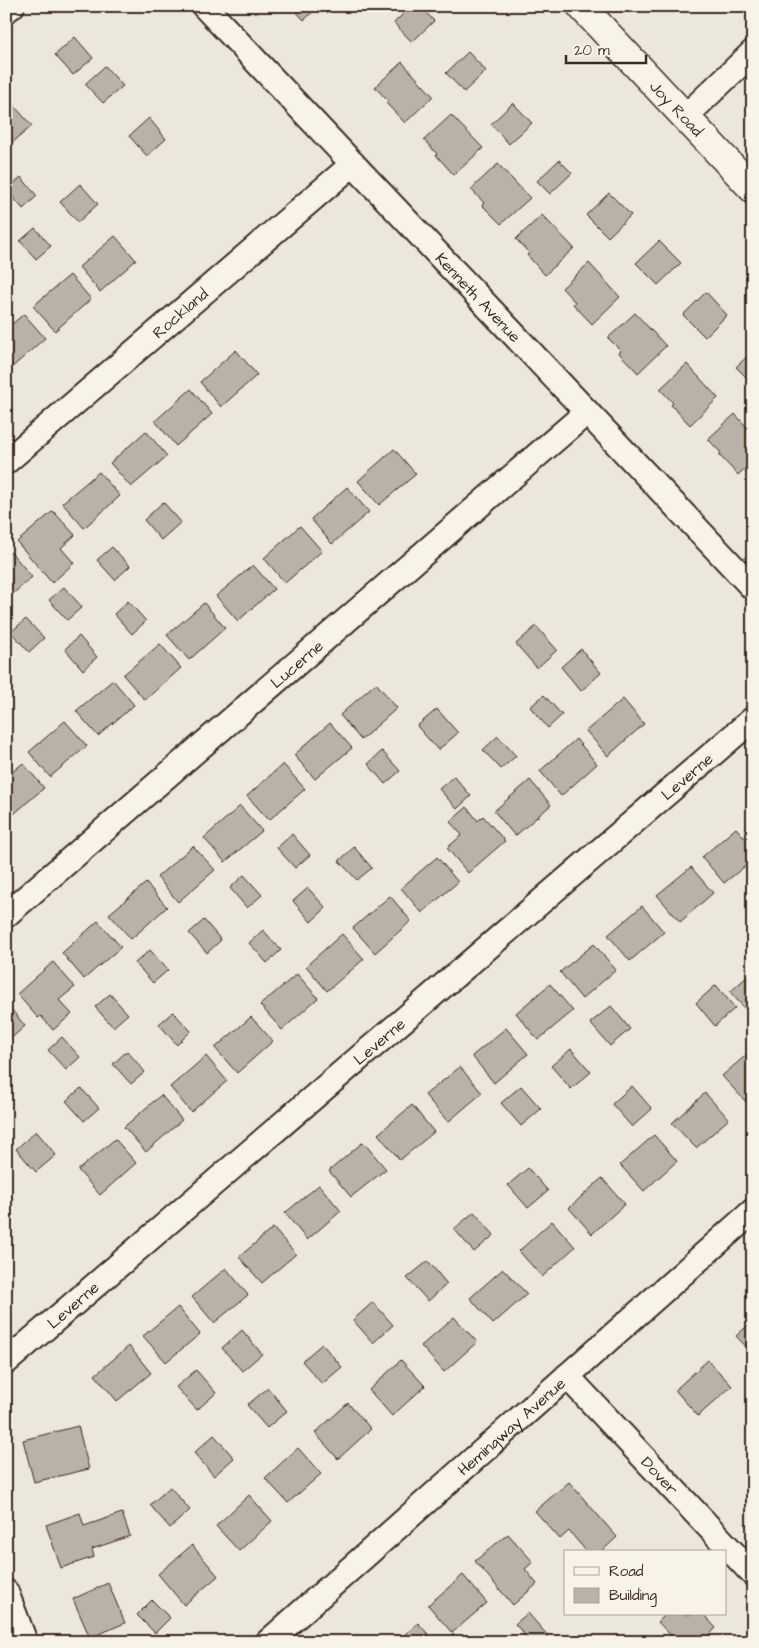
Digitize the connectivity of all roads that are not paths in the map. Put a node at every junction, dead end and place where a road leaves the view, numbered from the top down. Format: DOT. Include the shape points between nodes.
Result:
graph roads {
  1 [pos="12,6"];
  2 [pos="204,6"];
  3 [pos="581,6"];
  4 [pos="6,10"];
  5 [pos="753,52"];
  6 [pos="685,117"];
  7 [pos="353,164"];
  8 [pos="753,188"];
  9 [pos="587,412"];
  10 [pos="6,462"];
  11 [pos="753,588"];
  12 [pos="753,718"];
  13 [pos="6,916"];
  14 [pos="753,1211"];
  15 [pos="6,1362"];
  16 [pos="568,1376"];
  17 [pos="753,1574"];
  18 [pos="6,1592"];
  19 [pos="25,1642"];
  20 [pos="268,1642"];
  1 -- 4 [label="street"];
  2 -- 7 [label="street, Kenneth Avenue"];
  3 -- 6 [label="main road, Joy Road"];
  5 -- 6 [label="street"];
  6 -- 8 [label="main road, Joy Road"];
  7 -- 9 [label="street, Kenneth Avenue"];
  7 -- 10 [label="street, Rockland"];
  9 -- 11 [label="street, Kenneth Avenue"];
  9 -- 13 [label="street, Lucerne"];
  12 -- 15 [label="street, Leverne"];
  14 -- 16 [label="street, Hemingway Avenue"];
  16 -- 17 [label="street, Dover"];
  16 -- 20 [label="street, Hemingway Avenue"];
  18 -- 19 [label="street"];
}
